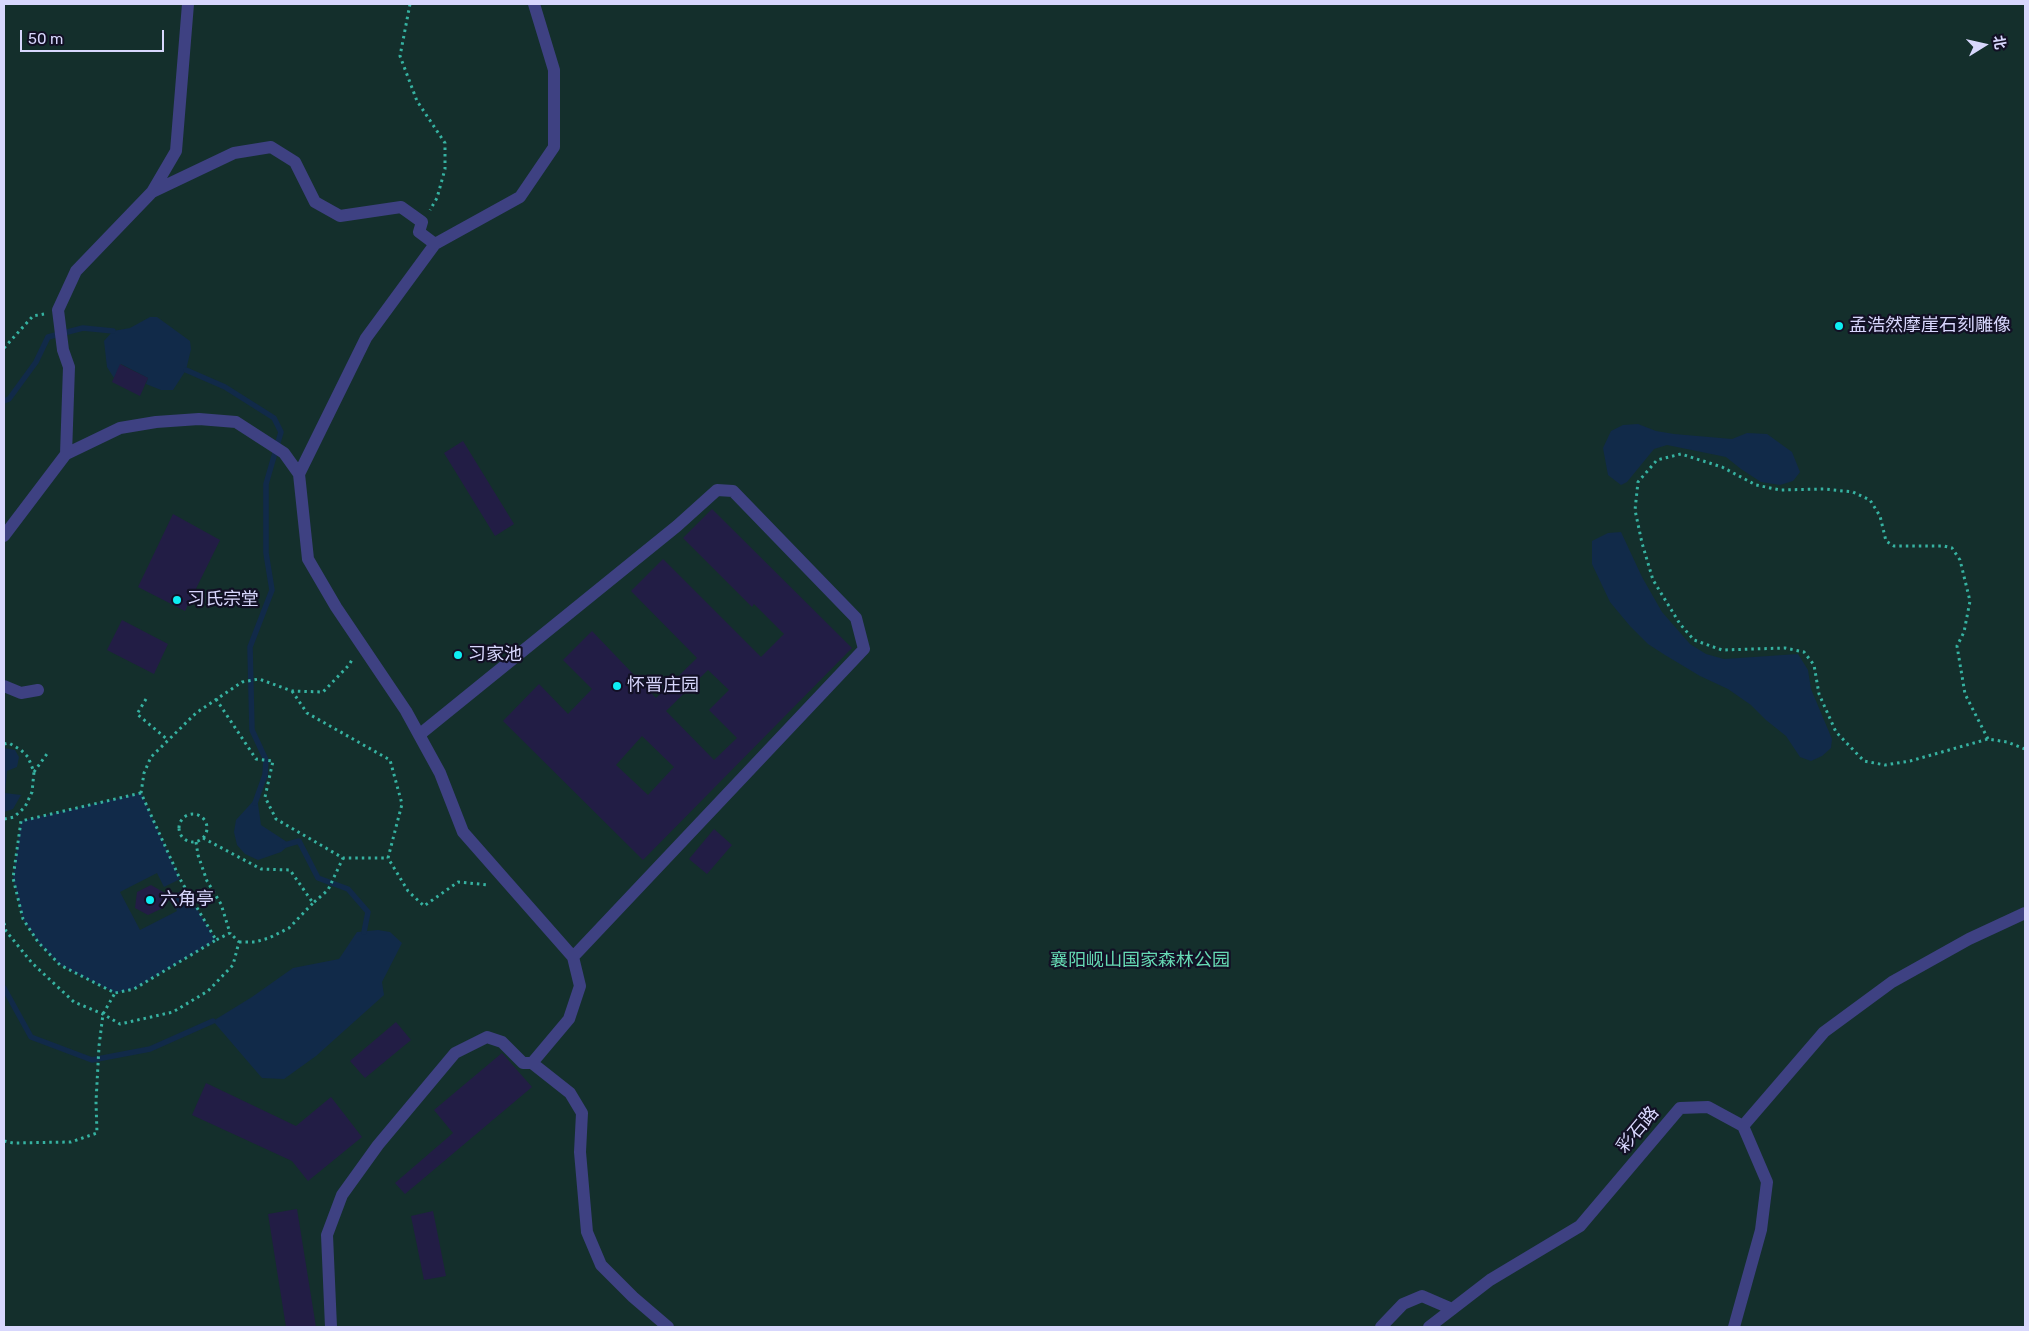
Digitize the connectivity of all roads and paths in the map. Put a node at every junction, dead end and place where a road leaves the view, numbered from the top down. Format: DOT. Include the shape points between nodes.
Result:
graph roads {
  1 [pos="188,4"];
  2 [pos="410,4"];
  3 [pos="534,4"];
  4 [pos="152,192"];
  5 [pos="422,222"];
  6 [pos="435,244"];
  7 [pos="59,316"];
  8 [pos="4,348"];
  9 [pos="66,454"];
  10 [pos="299,474"];
  11 [pos="4,536"];
  12 [pos="361,645"];
  13 [pos="4,686"];
  14 [pos="38,690"];
  15 [pos="292,691"];
  16 [pos="146,699"];
  17 [pos="216,699"];
  18 [pos="419,735"];
  19 [pos="1988,738"];
  20 [pos="168,740"];
  21 [pos="4,744"];
  22 [pos="2025,749"];
  23 [pos="49,751"];
  24 [pos="34,772"];
  25 [pos="142,793"];
  26 [pos="4,819"];
  27 [pos="203,838"];
  28 [pos="196,842"];
  29 [pos="342,858"];
  30 [pos="388,858"];
  31 [pos="504,879"];
  32 [pos="313,902"];
  33 [pos="2025,913"];
  34 [pos="4,923"];
  35 [pos="230,933"];
  36 [pos="216,940"];
  37 [pos="238,942"];
  38 [pos="574,957"];
  39 [pos="115,993"];
  40 [pos="104,1014"];
  41 [pos="532,1063"];
  42 [pos="1742,1126"];
  43 [pos="4,1141"];
  44 [pos="1452,1309"];
  45 [pos="331,1327"];
  46 [pos="668,1327"];
  47 [pos="1381,1327"];
  48 [pos="1429,1327"];
  49 [pos="1734,1327"];
  1 -- 4 [label="street" via="176,151"];
  2 -- 5 [label="path" via="400,56 417,101 445,144 445,169 437,198"];
  3 -- 6 [label="street" via="554,70 554,147 520,198"];
  4 -- 5 [label="street" via="234,153 271,148 295,162 315,202 340,216 401,207"];
  4 -- 7 [label="street" via="76,271"];
  5 -- 6 [label="street" via="419,232"];
  6 -- 10 [label="street" via="366,338"];
  7 -- 8 [label="path" via="33,316"];
  7 -- 9 [label="street" via="69,368"];
  9 -- 10 [label="street" via="120,428 199,419 236,422 284,453"];
  9 -- 11 [label="street"];
  10 -- 12 [label="street" via="308,559"];
  12 -- 15 [label="path" via="349,665 323,692"];
  12 -- 18 [label="street"];
  13 -- 14 [label="street" via="20,693"];
  15 -- 17 [label="path" via="259,679 242,682"];
  15 -- 30 [label="path" via="307,713 390,760 402,804"];
  16 -- 20 [label="path" via="137,714"];
  17 -- 20 [label="path"];
  17 -- 29 [label="path" via="256,759 272,761 265,797 276,819"];
  18 -- 31 [label="street" via="440,773 463,832"];
  18 -- 38 [label="street" via="717,490 733,491 856,618 864,649"];
  19 -- 19 [label="path" via="1910,761 1886,765 1864,761 1836,732 1819,694 1814,665 1804,652 1785,648 1722,650 1694,640 1680,624 1653,580 1635,510 1638,482 1657,460 1681,454 1722,467 1756,485 1780,490 1853,492 1870,500 1880,516 1886,541 1894,546 1952,548 1960,560 1970,601 1964,632 1957,646 1965,694"];
  19 -- 22 [label="path"];
  20 -- 25 [label="path" via="151,757 144,773"];
  21 -- 24 [label="path" via="9,743 21,750"];
  23 -- 24 [label="path"];
  24 -- 26 [label="path" via="32,792 25,807 14,817"];
  25 -- 36 [label="path" via="182,884"];
  25 -- 39 [label="path" via="21,822 13,878 23,919 38,942 60,965"];
  27 -- 28 [label="path"];
  27 -- 28 [label="path" via="207,826 204,818 195,814 186,816 180,823 180,833 187,840"];
  27 -- 32 [label="path" via="261,869 290,870"];
  28 -- 35 [label="path" via="207,881 221,904"];
  29 -- 30 [label="path"];
  29 -- 32 [label="path" via="328,890"];
  30 -- 31 [label="path" via="408,890 424,906 458,882 488,885"];
  31 -- 38 [label="street"];
  32 -- 37 [label="path" via="289,928 255,942"];
  33 -- 42 [label="street" via="1969,939 1892,982 1824,1032"];
  34 -- 40 [label="path" via="6,931 32,963 74,1002"];
  35 -- 36 [label="path"];
  35 -- 37 [label="path"];
  36 -- 39 [label="path" via="134,988"];
  37 -- 40 [label="path" via="233,965 227,972 208,992 172,1012 120,1024"];
  38 -- 41 [label="street" via="580,986 569,1019"];
  39 -- 40 [label="path"];
  40 -- 43 [label="path" via="97,1066 97,1133 71,1142 13,1144"];
  41 -- 45 [label="street" via="523,1063 502,1042 487,1037 454,1053 378,1145 342,1195 327,1235"];
  41 -- 46 [label="street" via="570,1093 582,1113 580,1152 587,1232 601,1265"];
  42 -- 44 [label="street, 彩石路" via="1708,1107 1680,1108 1580,1226 1490,1280"];
  42 -- 49 [label="street" via="1767,1182 1761,1230"];
  44 -- 47 [label="street" via="1422,1296 1403,1304"];
  44 -- 48 [label="street, 彩石路"];
}
